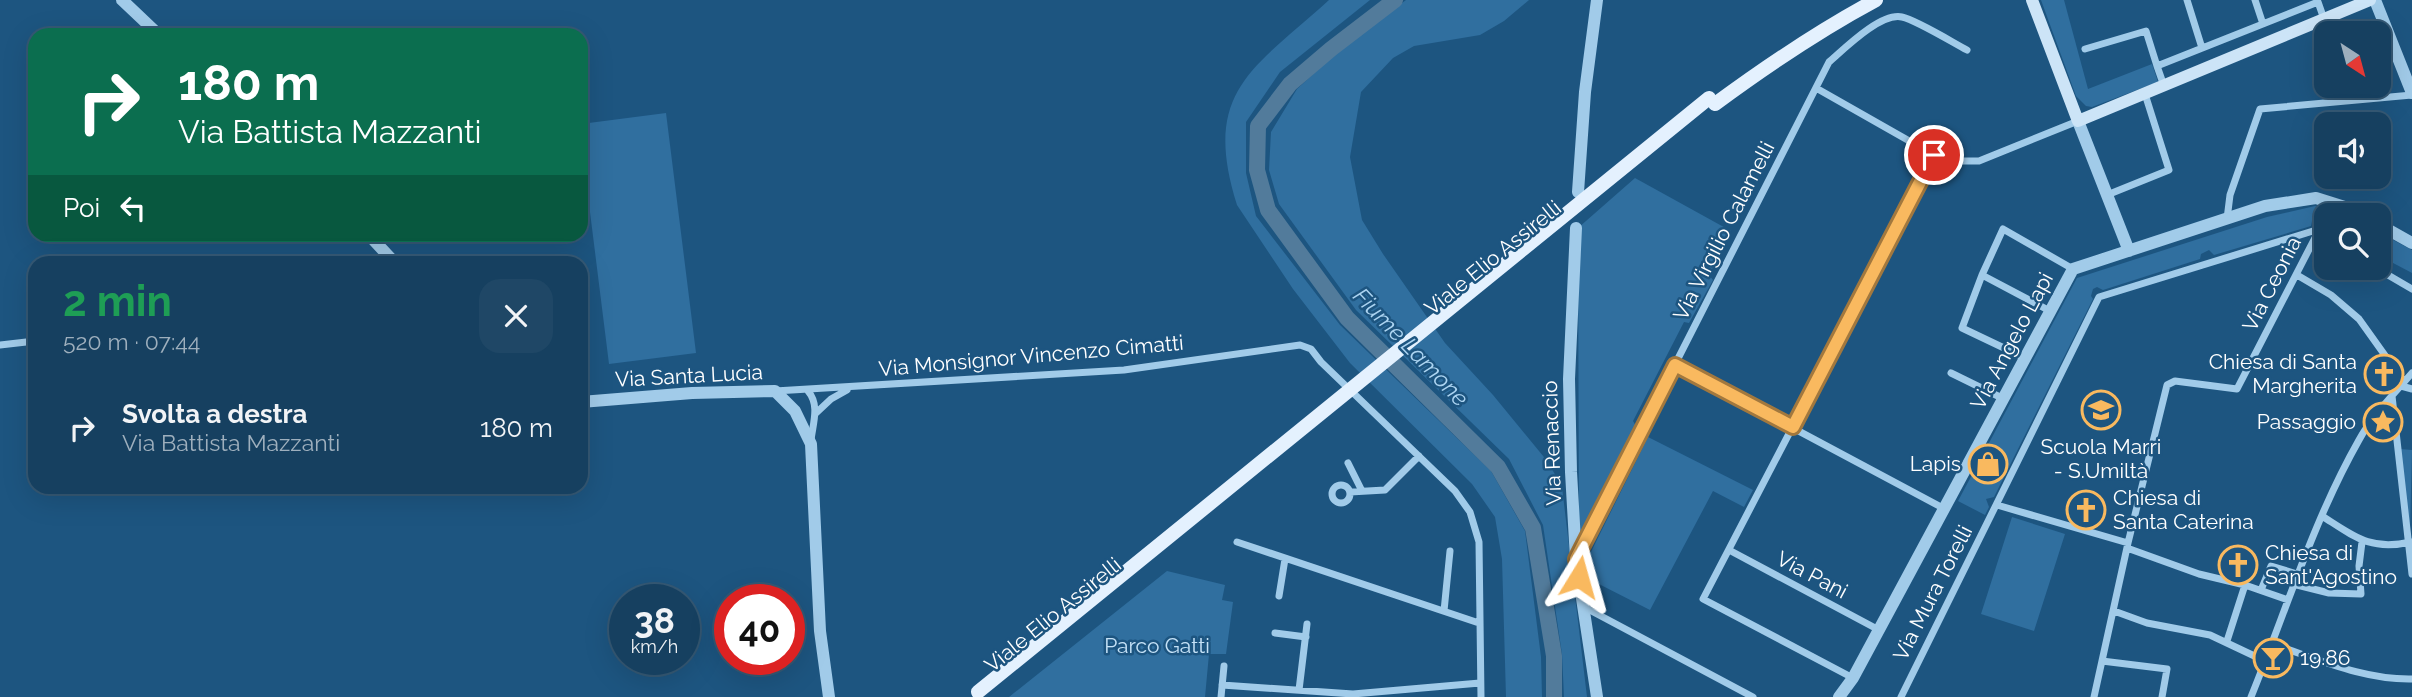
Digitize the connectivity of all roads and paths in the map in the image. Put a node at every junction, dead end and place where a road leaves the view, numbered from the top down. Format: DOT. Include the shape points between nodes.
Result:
graph roads {
  1 [pos="122,0"];
  2 [pos="1597,0"];
  3 [pos="1856,0"];
  4 [pos="1876,0"];
  5 [pos="2032,0"];
  6 [pos="2187,0"];
  7 [pos="2255,0"];
  8 [pos="2372,0"];
  9 [pos="2324,19"];
  10 [pos="2263,24"];
  11 [pos="152,28"];
  12 [pos="2202,48"];
  13 [pos="2085,49"];
  14 [pos="1967,50"];
  15 [pos="2157,66"];
  16 [pos="2164,86"];
  17 [pos="1816,88"];
  18 [pos="2145,94"];
  19 [pos="2412,94"];
  20 [pos="1712,101"];
  21 [pos="2078,121"];
  22 [pos="1934,155"];
  23 [pos="1578,192"];
  24 [pos="2107,195"];
  25 [pos="2332,203"];
  26 [pos="2227,219"];
  27 [pos="1576,228"];
  28 [pos="2314,231"];
  29 [pos="2391,231"];
  30 [pos="2314,241"];
  31 [pos="375,242"];
  32 [pos="2412,243"];
  33 [pos="2129,251"];
  34 [pos="388,256"];
  35 [pos="2073,269"];
  36 [pos="1982,275"];
  37 [pos="2298,275"];
  38 [pos="2391,277"];
  39 [pos="2412,289"];
  40 [pos="2050,311"];
  41 [pos="28,342"];
  42 [pos="0,345"];
  43 [pos="2025,359"];
  44 [pos="1675,365"];
  45 [pos="1951,373"];
  46 [pos="2412,373"];
  47 [pos="2402,384"];
  48 [pos="851,388"];
  49 [pos="2412,389"];
  50 [pos="775,391"];
  51 [pos="807,391"];
  52 [pos="2392,396"];
  53 [pos="2004,398"];
  54 [pos="588,401"];
  55 [pos="814,415"];
  56 [pos="1793,427"];
  57 [pos="811,444"];
  58 [pos="1419,456"];
  59 [pos="1348,463"];
  60 [pos="1362,491"];
  61 [pos="1350,492"];
  62 [pos="1997,505"];
  63 [pos="1943,508"];
  64 [pos="2322,516"];
  65 [pos="1237,542"];
  66 [pos="2362,542"];
  67 [pos="2410,542"];
  68 [pos="2128,545"];
  69 [pos="1450,551"];
  70 [pos="1729,551"];
  71 [pos="1284,559"];
  72 [pos="1576,559"];
  73 [pos="2297,574"];
  74 [pos="2412,574"];
  75 [pos="2293,584"];
  76 [pos="2245,585"];
  77 [pos="2261,590"];
  78 [pos="1279,596"];
  79 [pos="2288,600"];
  80 [pos="1584,607"];
  81 [pos="1444,611"];
  82 [pos="2114,611"];
  83 [pos="1479,623"];
  84 [pos="1307,624"];
  85 [pos="1879,629"];
  86 [pos="1275,633"];
  87 [pos="1306,636"];
  88 [pos="2227,641"];
  89 [pos="2272,644"];
  90 [pos="2102,661"];
  91 [pos="2265,662"];
  92 [pos="1224,666"];
  93 [pos="1853,678"];
  94 [pos="2412,679"];
  95 [pos="1480,683"];
  96 [pos="1222,685"];
  97 [pos="1299,690"];
  98 [pos="978,695"];
  99 [pos="829,697"];
  100 [pos="1221,697"];
  101 [pos="1481,697"];
  102 [pos="1597,697"];
  103 [pos="1753,697"];
  104 [pos="1839,697"];
  105 [pos="1900,697"];
  106 [pos="2094,697"];
  107 [pos="2162,697"];
  108 [pos="2251,697"];
  1 -- 11 [label="street"];
  2 -- 23 [label="street"];
  3 -- 20 [label="main road, Viale Elio Assirelli" via="1770,52"];
  4 -- 20 [label="main road, Viale Elio Assirelli"];
  5 -- 21 [label="main road"];
  6 -- 12 [label="street"];
  7 -- 10 [label="street"];
  8 -- 9 [label="main road"];
  8 -- 19 [label="street"];
  9 -- 10 [label="street" via="2318,2"];
  9 -- 16 [label="main road"];
  10 -- 12 [label="street"];
  12 -- 15 [label="street"];
  13 -- 15 [label="street" via="2146,31"];
  14 -- 17 [label="street, Via Virgilio Calamelli" via="1903,17 1889,17 1829,62"];
  15 -- 16 [label="street"];
  16 -- 18 [label="main road"];
  17 -- 22 [label="street"];
  17 -- 44 [label="street, Via Virgilio Calamelli"];
  18 -- 21 [label="main road"];
  18 -- 24 [label="street" via="2169,170"];
  19 -- 26 [label="street" via="2260,109 2230,195"];
  20 -- 98 [label="main road, Viale Elio Assirelli"];
  21 -- 22 [label="street" via="1979,161"];
  21 -- 24 [label="street"];
  22 -- 56 [label="street"];
  24 -- 33 [label="street"];
  25 -- 26 [label="street, Via Angelo Lapi" via="2316,198 2265,206"];
  26 -- 33 [label="street, Via Angelo Lapi"];
  27 -- 72 [label="street, Via Renaccio" via="1569,386"];
  28 -- 62 [label="street, Via Mura Torelli" via="2099,298"];
  29 -- 32 [label="street"];
  30 -- 37 [label="street, Via Ceonia"];
  31 -- 34 [label="street"];
  33 -- 35 [label="street, Via Angelo Lapi"];
  35 -- 36 [label="street" via="2003,229"];
  35 -- 40 [label="street, Via Angelo Lapi"];
  36 -- 40 [label="street"];
  36 -- 43 [label="street" via="1962,328"];
  37 -- 47 [label="street" via="2332,295 2359,319"];
  37 -- 68 [label="street, Via Ceonia" via="2237,390 2175,381 2167,385"];
  38 -- 39 [label="street"];
  40 -- 43 [label="street, Via Angelo Lapi"];
  41 -- 42 [label="street"];
  43 -- 53 [label="street, Via Angelo Lapi"];
  44 -- 56 [label="street"];
  44 -- 72 [label="street, Via Virgilio Calamelli"];
  45 -- 53 [label="street"];
  46 -- 47 [label="street"];
  47 -- 49 [label="street"];
  47 -- 52 [label="street"];
  48 -- 51 [label="street, Via Monsignor Vincenzo Cimatti"];
  48 -- 55 [label="street, Via Monsignor Vincenzo Cimatti"];
  48 -- 58 [label="street, Via Monsignor Vincenzo Cimatti" via="1124,370 1300,345 1311,349"];
  50 -- 51 [label="street, Via Monsignor Vincenzo Cimatti"];
  50 -- 54 [label="street, Via Santa Lucia"];
  50 -- 57 [label="street, Via Santa Lucia" via="795,411"];
  51 -- 55 [label="street" via="815,403"];
  52 -- 64 [label="street" via="2360,438"];
  52 -- 67 [label="street"];
  53 -- 63 [label="street, Via Angelo Lapi"];
  55 -- 57 [label="street"];
  56 -- 63 [label="street"];
  56 -- 70 [label="street"];
  57 -- 99 [label="street, Via Santa Lucia" via="820,631"];
  58 -- 60 [label="street" via="1385,489"];
  58 -- 83 [label="street, Via Monsignor Vincenzo Cimatti" via="1470,512 1479,541"];
  59 -- 60 [label="street"];
  60 -- 61 [label="street"];
  62 -- 68 [label="street"];
  62 -- 105 [label="street, Via Mura Torelli"];
  63 -- 85 [label="street, Via Angelo Lapi"];
  64 -- 66 [label="street"];
  64 -- 73 [label="street"];
  65 -- 71 [label="street"];
  66 -- 67 [label="street"];
  66 -- 75 [label="street" via="2361,594 2329,593"];
  67 -- 74 [label="street"];
  68 -- 76 [label="street" via="2199,573"];
  68 -- 82 [label="street"];
  69 -- 81 [label="street"];
  70 -- 85 [label="street, Via Pani"];
  70 -- 93 [label="street" via="1703,599"];
  71 -- 78 [label="street"];
  71 -- 81 [label="street"];
  72 -- 80 [label="street, Via Renaccio"];
  73 -- 75 [label="street"];
  73 -- 77 [label="street" via="2270,566"];
  75 -- 79 [label="street"];
  76 -- 77 [label="street"];
  76 -- 88 [label="street"];
  77 -- 79 [label="street"];
  79 -- 89 [label="street"];
  80 -- 102 [label="street, Via Renaccio"];
  80 -- 103 [label="street"];
  81 -- 83 [label="street"];
  82 -- 88 [label="street"];
  82 -- 90 [label="street"];
  83 -- 95 [label="street, Via Monsignor Vincenzo Cimatti"];
  84 -- 87 [label="street"];
  85 -- 93 [label="street, Via Angelo Lapi"];
  86 -- 87 [label="street"];
  87 -- 97 [label="street"];
  88 -- 91 [label="street"];
  89 -- 91 [label="street"];
  89 -- 94 [label="street" via="2366,675"];
  90 -- 106 [label="street"];
  90 -- 107 [label="street" via="2167,669"];
  91 -- 108 [label="street"];
  92 -- 96 [label="street"];
  93 -- 104 [label="street, Via Angelo Lapi"];
  95 -- 97 [label="street" via="1353,694"];
  95 -- 101 [label="street, Via Monsignor Vincenzo Cimatti"];
  96 -- 97 [label="street"];
  96 -- 100 [label="street"];
}
